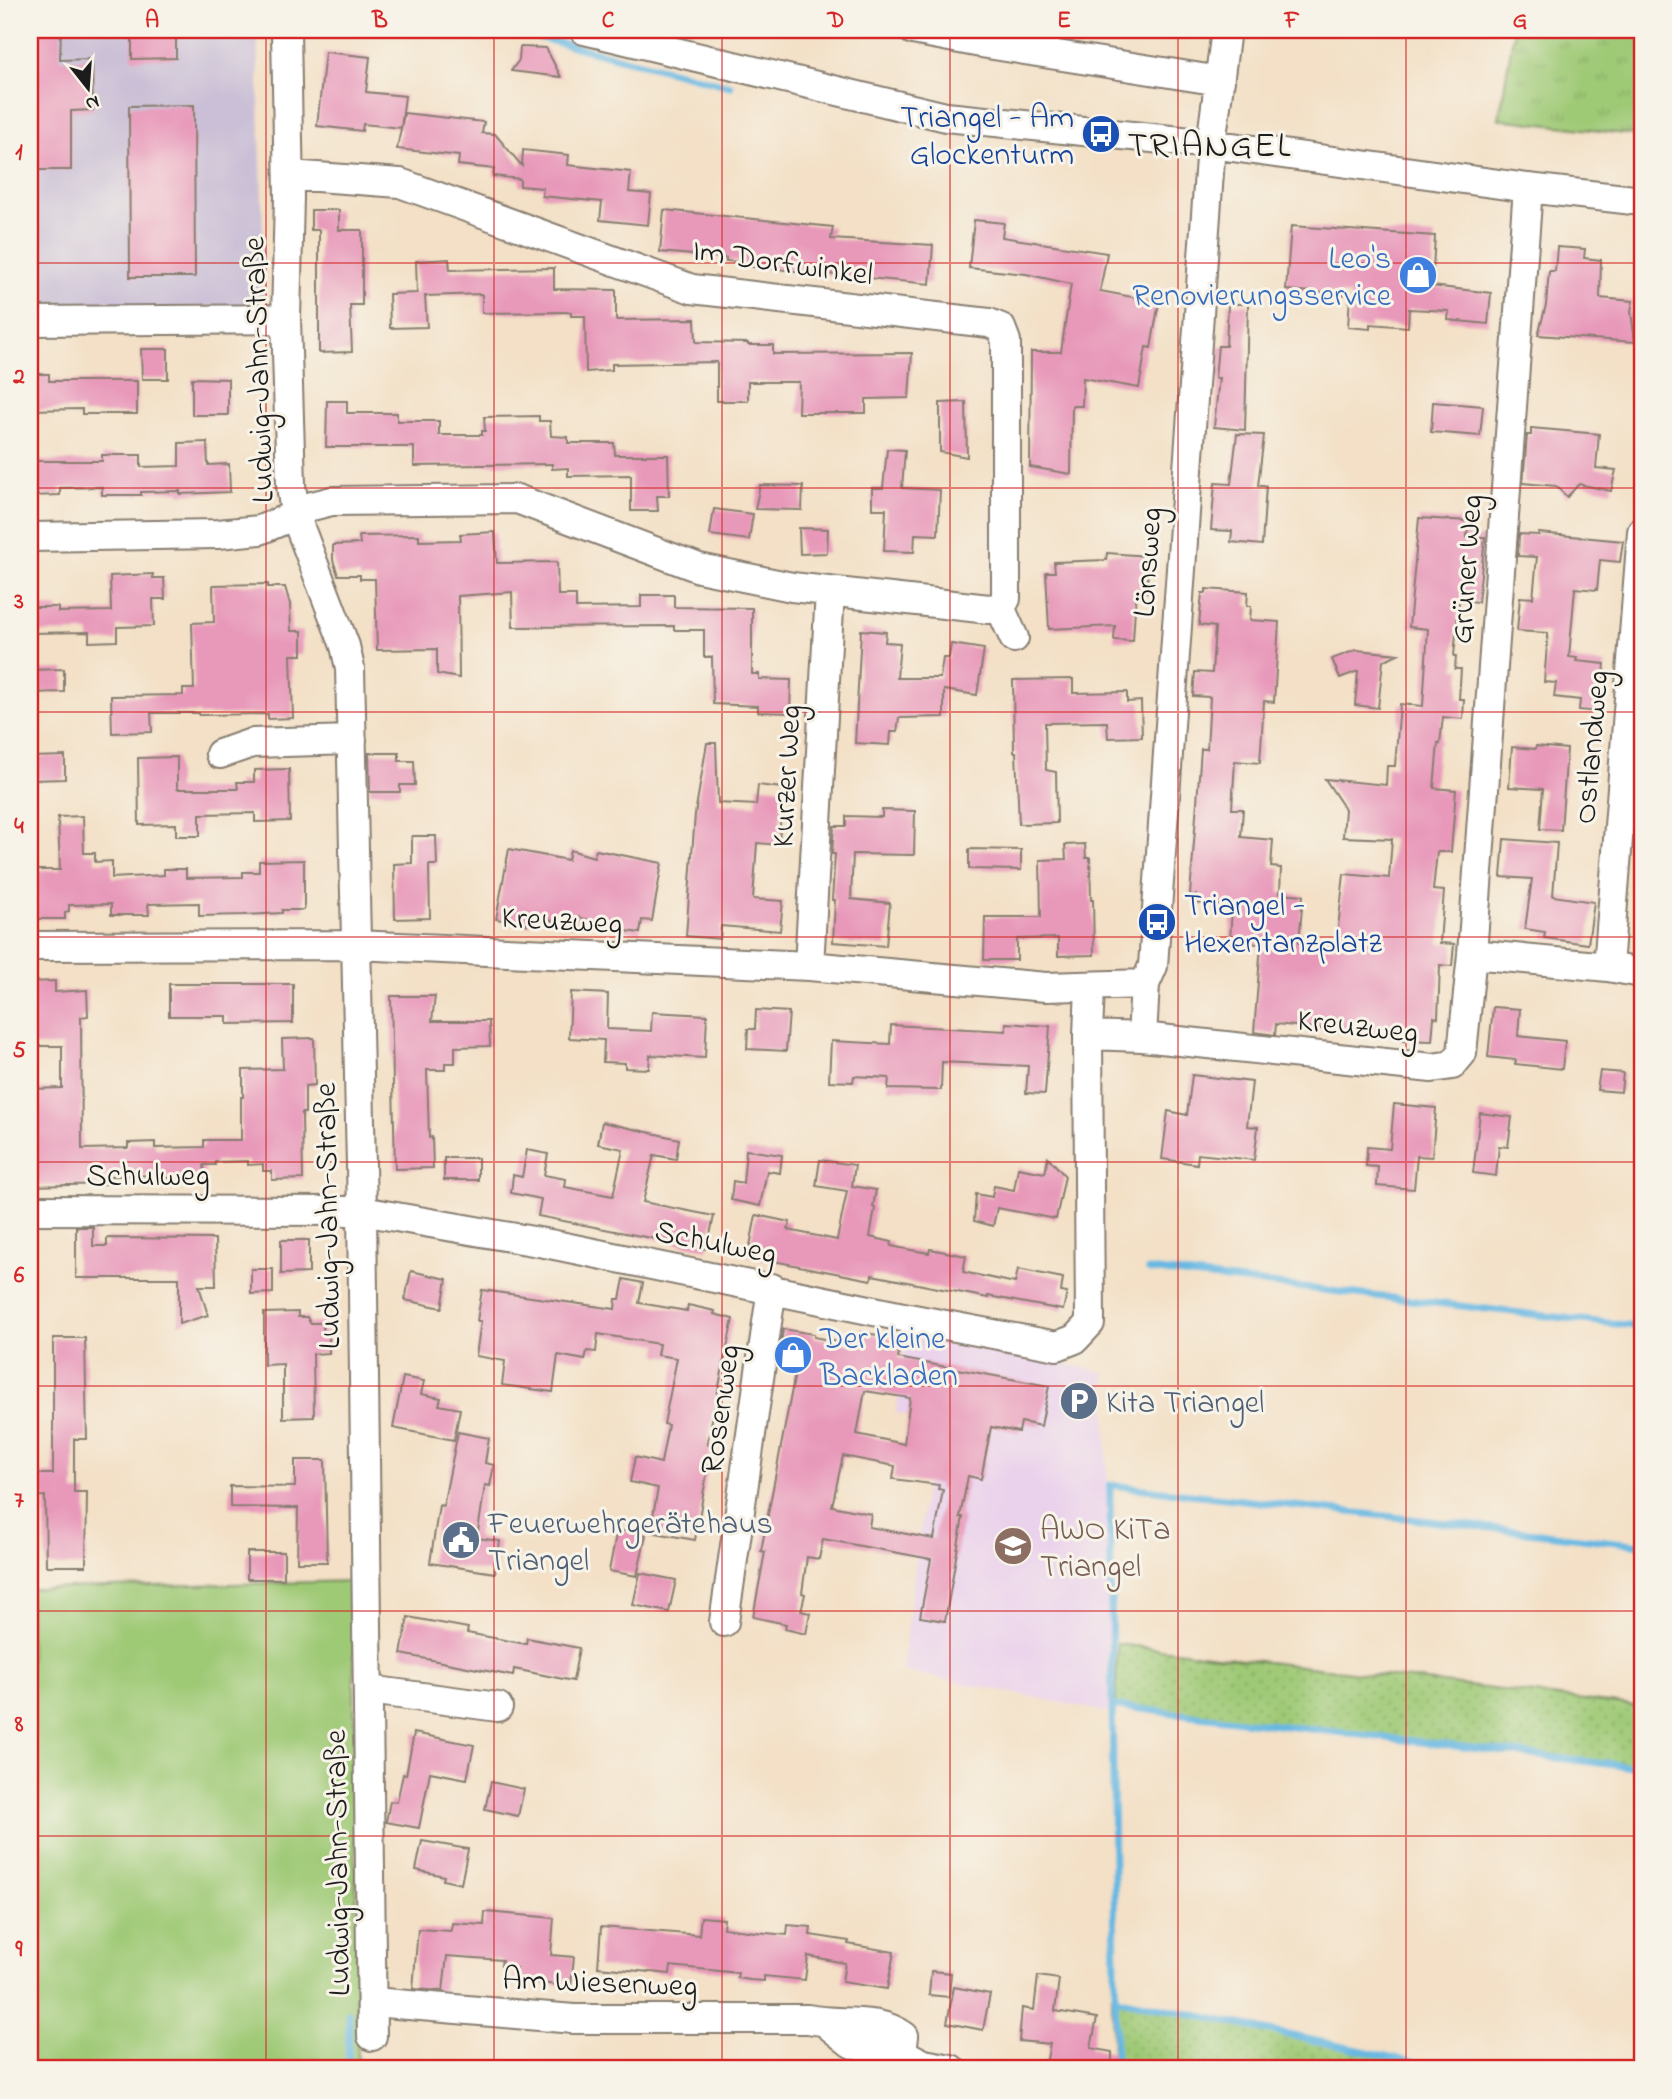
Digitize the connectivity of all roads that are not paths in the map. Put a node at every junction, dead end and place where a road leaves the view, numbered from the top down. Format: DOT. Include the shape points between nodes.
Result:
graph roads {
  1 [pos="286,30"];
  2 [pos="584,30"];
  3 [pos="913,30"];
  4 [pos="1226,30"];
  5 [pos="1220,81"];
  6 [pos="1210,144"];
  7 [pos="289,175"];
  8 [pos="1528,188"];
  9 [pos="1642,201"];
  10 [pos="286,319"];
  11 [pos="30,321"];
  12 [pos="295,515"];
  13 [pos="1642,532"];
  14 [pos="30,537"];
  15 [pos="830,591"];
  16 [pos="1000,607"];
  17 [pos="1014,638"];
  18 [pos="352,740"];
  19 [pos="219,754"];
  20 [pos="356,945"];
  21 [pos="30,946"];
  22 [pos="1472,954"];
  23 [pos="810,966"];
  24 [pos="1608,967"];
  25 [pos="1642,973"];
  26 [pos="1136,983"];
  27 [pos="1090,986"];
  28 [pos="1088,1035"];
  29 [pos="1142,1037"];
  30 [pos="30,1210"];
  31 [pos="362,1210"];
  32 [pos="772,1288"];
  33 [pos="724,1622"];
  34 [pos="369,1690"];
  35 [pos="498,1707"];
  36 [pos="373,2002"];
  37 [pos="372,2036"];
  38 [pos="951,2069"];
  1 -- 7 [label="street, Ludwig-Jahn-Straße"];
  2 -- 6 [label="street" via="946,117"];
  3 -- 5 [label="street"];
  4 -- 5 [label="street, Lönsweg"];
  5 -- 6 [label="street, Lönsweg"];
  6 -- 8 [label="street"];
  6 -- 26 [label="street, Lönsweg" via="1157,922 1153,966"];
  7 -- 10 [label="street, Ludwig-Jahn-Straße"];
  7 -- 16 [label="street, Im Dorfwinkel" via="400,183 692,289 975,321 1001,328 1006,341 1006,599"];
  8 -- 9 [label="street"];
  8 -- 22 [label="street, Grüner Weg"];
  10 -- 11 [label="street"];
  10 -- 12 [label="street, Ludwig-Jahn-Straße"];
  12 -- 14 [label="street" via="260,530 218,534"];
  12 -- 15 [label="street" via="332,501 517,499 699,568"];
  12 -- 18 [label="street, Ludwig-Jahn-Straße" via="345,646"];
  13 -- 24 [label="street, Ostlandweg"];
  15 -- 16 [label="street"];
  15 -- 23 [label="street, Kurzer Weg"];
  16 -- 17 [label="street"];
  18 -- 19 [label="street" via="252,743"];
  18 -- 20 [label="street, Ludwig-Jahn-Straße"];
  20 -- 21 [label="street, Kreuzweg"];
  20 -- 23 [label="street, Kreuzweg"];
  20 -- 31 [label="street, Ludwig-Jahn-Straße"];
  22 -- 24 [label="street"];
  22 -- 29 [label="street, Kreuzweg" via="1462,1053 1452,1065 1432,1068"];
  23 -- 27 [label="street, Kreuzweg" via="1046,987"];
  24 -- 25 [label="street"];
  26 -- 27 [label="street, Kreuzweg"];
  26 -- 29 [label="street, Lönsweg"];
  27 -- 28 [label="street, Schulweg"];
  28 -- 29 [label="street"];
  28 -- 32 [label="street, Schulweg" via="1090,1323 1075,1339 1057,1346"];
  30 -- 31 [label="street, Schulweg"];
  31 -- 32 [label="street, Schulweg"];
  31 -- 34 [label="street, Ludwig-Jahn-Straße"];
  32 -- 33 [label="street, Rosenweg"];
  34 -- 35 [label="street, Ludwig-Jahn-Straße"];
  34 -- 36 [label="street, Ludwig-Jahn-Straße"];
  36 -- 37 [label="street, Ludwig-Jahn-Straße"];
  36 -- 38 [label="street, Am Wiesenweg" via="574,2019 864,2023 893,2028 904,2036 902,2053 924,2064"];
}
